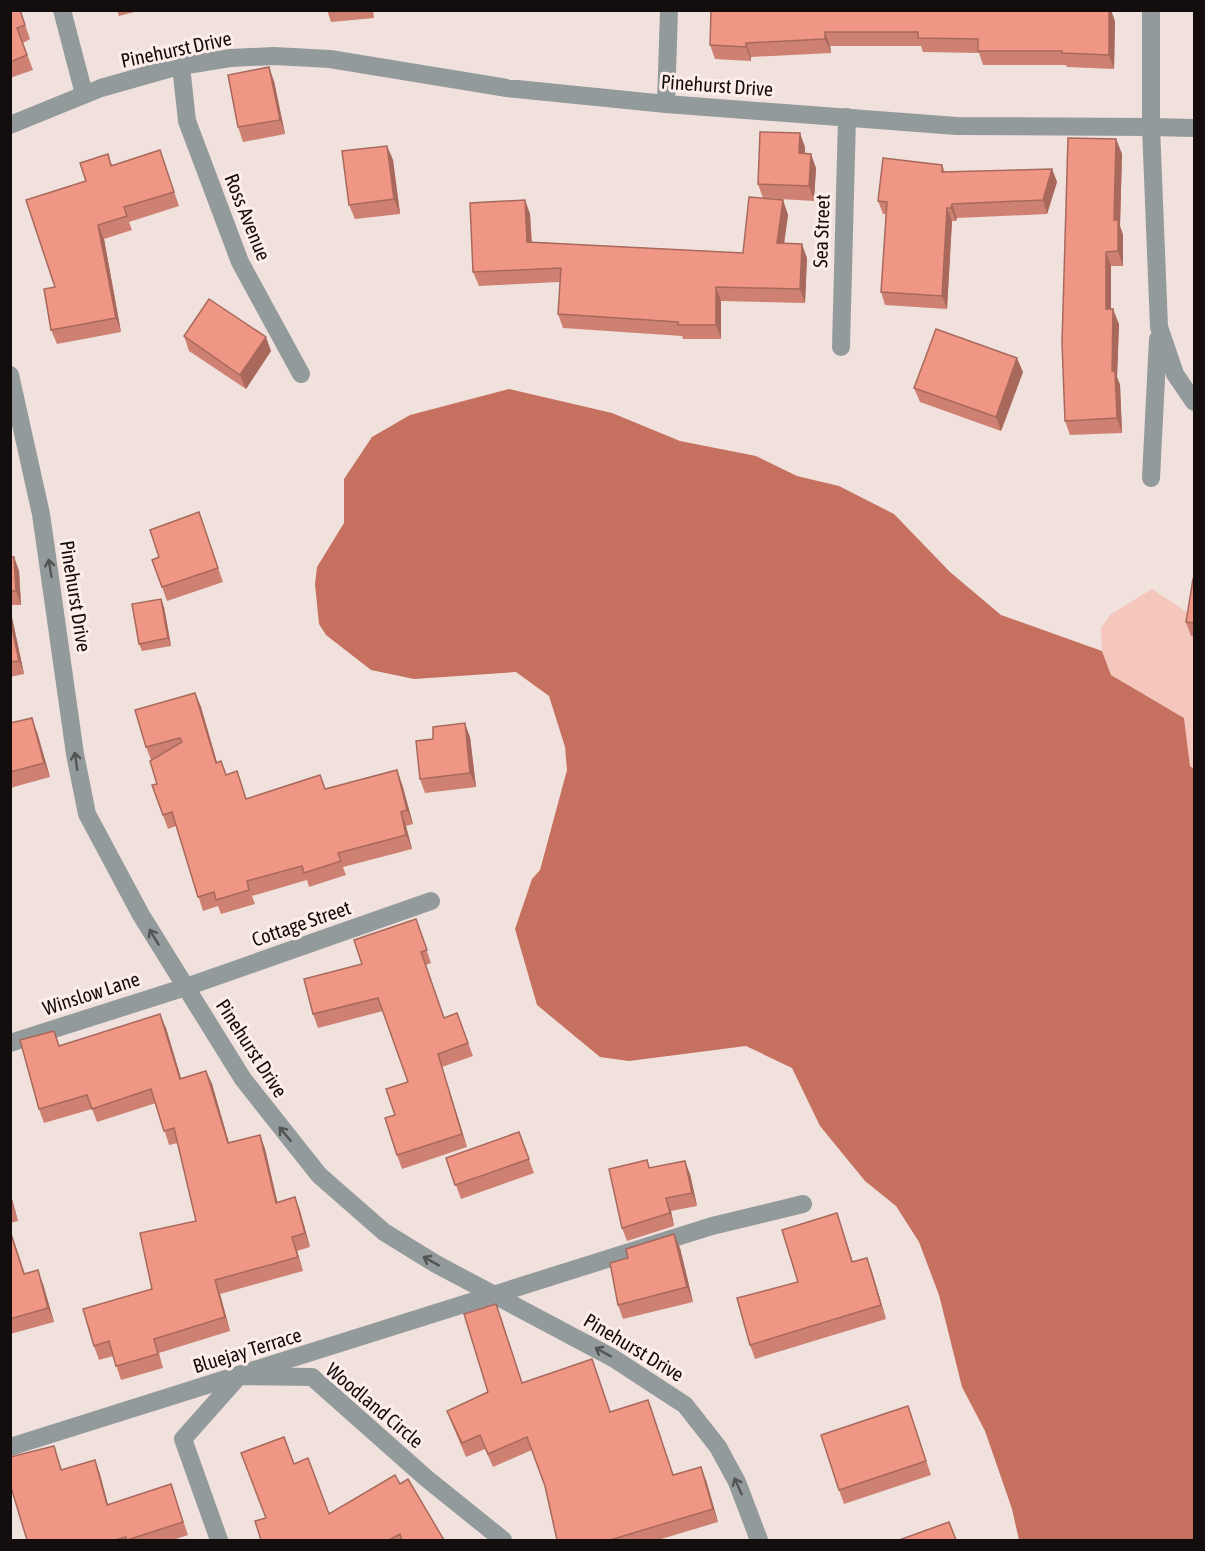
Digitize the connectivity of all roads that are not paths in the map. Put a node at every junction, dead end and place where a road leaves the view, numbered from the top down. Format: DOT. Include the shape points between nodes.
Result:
graph roads {
  1 [pos="62,10"];
  2 [pos="669,10"];
  3 [pos="1151,10"];
  4 [pos="181,66"];
  5 [pos="84,94"];
  6 [pos="666,104"];
  7 [pos="847,117"];
  8 [pos="10,125"];
  9 [pos="1151,127"];
  10 [pos="1194,128"];
  11 [pos="1159,327"];
  12 [pos="841,347"];
  13 [pos="301,374"];
  14 [pos="10,375"];
  15 [pos="1194,402"];
  16 [pos="1151,478"];
  17 [pos="431,901"];
  18 [pos="186,987"];
  19 [pos="10,1043"];
  20 [pos="803,1204"];
  21 [pos="497,1295"];
  22 [pos="239,1376"];
  23 [pos="10,1447"];
  24 [pos="219,1540"];
  25 [pos="503,1540"];
  26 [pos="759,1540"];
  1 -- 5 [label="street"];
  2 -- 6 [label="street"];
  3 -- 9 [label="street"];
  4 -- 5 [label="street, Pinehurst Drive"];
  4 -- 6 [label="street, Pinehurst Drive" via="252,57 319,58 507,88"];
  4 -- 13 [label="street, Ross Avenue" via="187,121 240,262"];
  5 -- 8 [label="street, Pinehurst Drive"];
  6 -- 7 [label="street, Pinehurst Drive"];
  7 -- 9 [label="street, Pinehurst Drive" via="957,126"];
  7 -- 12 [label="street, Sea Street"];
  9 -- 10 [label="street, Pinehurst Drive"];
  9 -- 11 [label="street"];
  11 -- 15 [label="street" via="1175,374"];
  11 -- 16 [label="street"];
  18 -- 14 [label="street, Pinehurst Drive, one-way" via="108,857 87,814 76,764 42,524"];
  17 -- 18 [label="street, Cottage Street"];
  18 -- 19 [label="street, Winslow Lane"];
  21 -- 18 [label="street, Pinehurst Drive, one-way" via="407,1247 363,1216 319,1175 243,1079"];
  20 -- 21 [label="street, Bluejay Terrace" via="712,1226"];
  21 -- 22 [label="street, Bluejay Terrace"];
  26 -- 21 [label="street, Pinehurst Drive, one-way" via="737,1482 718,1447 685,1406 613,1358"];
  22 -- 23 [label="street, Bluejay Terrace"];
  22 -- 24 [label="street" via="183,1439"];
  22 -- 25 [label="street, Woodland Circle" via="312,1377"];
}
